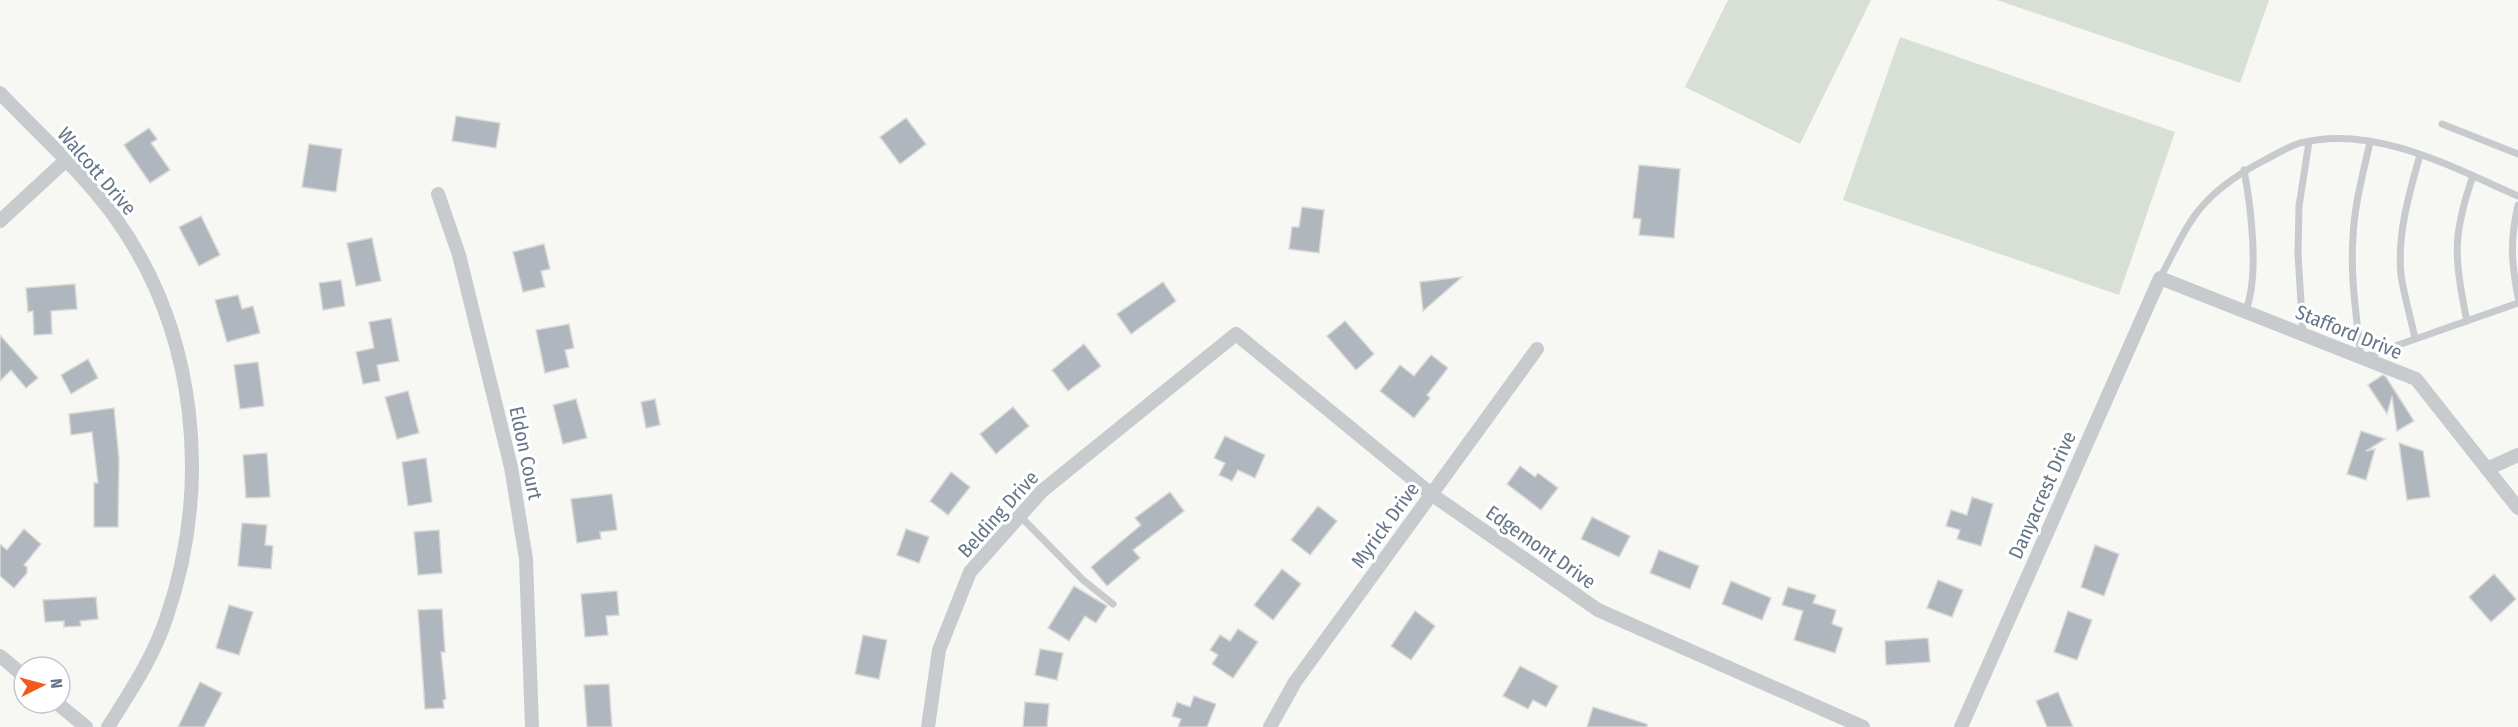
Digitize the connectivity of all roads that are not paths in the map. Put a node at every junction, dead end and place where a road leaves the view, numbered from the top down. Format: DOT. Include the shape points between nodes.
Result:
graph roads {
  1 [pos="0,93"];
  2 [pos="2442,123"];
  3 [pos="2309,142"];
  4 [pos="2370,142"];
  5 [pos="2518,154"];
  6 [pos="2420,155"];
  7 [pos="66,161"];
  8 [pos="2244,170"];
  9 [pos="2473,176"];
  10 [pos="438,194"];
  11 [pos="2518,196"];
  12 [pos="2518,205"];
  13 [pos="0,221"];
  14 [pos="2160,278"];
  15 [pos="2518,297"];
  16 [pos="2518,303"];
  17 [pos="2245,312"];
  18 [pos="2467,321"];
  19 [pos="1236,334"];
  20 [pos="2303,335"];
  21 [pos="2415,339"];
  22 [pos="1537,349"];
  23 [pos="2361,358"];
  24 [pos="2518,455"];
  25 [pos="2487,469"];
  26 [pos="1431,494"];
  27 [pos="2518,508"];
  28 [pos="1020,516"];
  29 [pos="1113,604"];
  30 [pos="0,656"];
  31 [pos="12,666"];
  32 [pos="72,715"];
  33 [pos="86,727"];
  34 [pos="108,727"];
  35 [pos="532,727"];
  36 [pos="927,727"];
  37 [pos="1270,727"];
  38 [pos="1863,727"];
  39 [pos="1961,727"];
  1 -- 7 [label="street, Walcott Drive"];
  2 -- 5 [label="lane"];
  3 -- 4 [label="lane" via="2333,138"];
  3 -- 8 [label="lane" via="2299,143"];
  3 -- 20 [label="lane" via="2299,206"];
  4 -- 6 [label="lane"];
  4 -- 23 [label="lane" via="2353,237 2353,283"];
  6 -- 9 [label="lane"];
  6 -- 21 [label="lane" via="2401,242 2401,275"];
  7 -- 13 [label="street"];
  7 -- 34 [label="street, Walcott Drive" via="114,216 164,310 180,360 193,465 181,571 165,621 144,670"];
  8 -- 14 [label="lane" via="2213,194 2193,218"];
  8 -- 17 [label="lane" via="2250,202 2252,279"];
  9 -- 11 [label="lane"];
  9 -- 18 [label="lane" via="2460,212 2456,243 2458,280"];
  10 -- 35 [label="street, Eldon Court" via="459,255 511,466 526,559"];
  12 -- 15 [label="lane" via="2511,236"];
  14 -- 17 [label="street, Stafford Drive"];
  14 -- 39 [label="street, Danyacrest Drive"];
  16 -- 18 [label="lane"];
  17 -- 20 [label="street, Stafford Drive"];
  18 -- 21 [label="lane"];
  19 -- 26 [label="street, Edgemont Drive"];
  19 -- 28 [label="street, Belding Drive" via="1042,491"];
  20 -- 23 [label="street, Stafford Drive"];
  21 -- 23 [label="lane"];
  22 -- 26 [label="street, Myrick Drive"];
  23 -- 25 [label="street, Stafford Drive" via="2416,379"];
  24 -- 25 [label="street"];
  25 -- 27 [label="street, Stafford Drive"];
  26 -- 37 [label="street, Myrick Drive" via="1295,682"];
  26 -- 38 [label="street, Edgemont Drive" via="1598,610"];
  28 -- 29 [label="lane" via="1083,580"];
  28 -- 36 [label="street, Belding Drive" via="970,572 939,650"];
  30 -- 31 [label="street"];
  32 -- 33 [label="street"];
}
